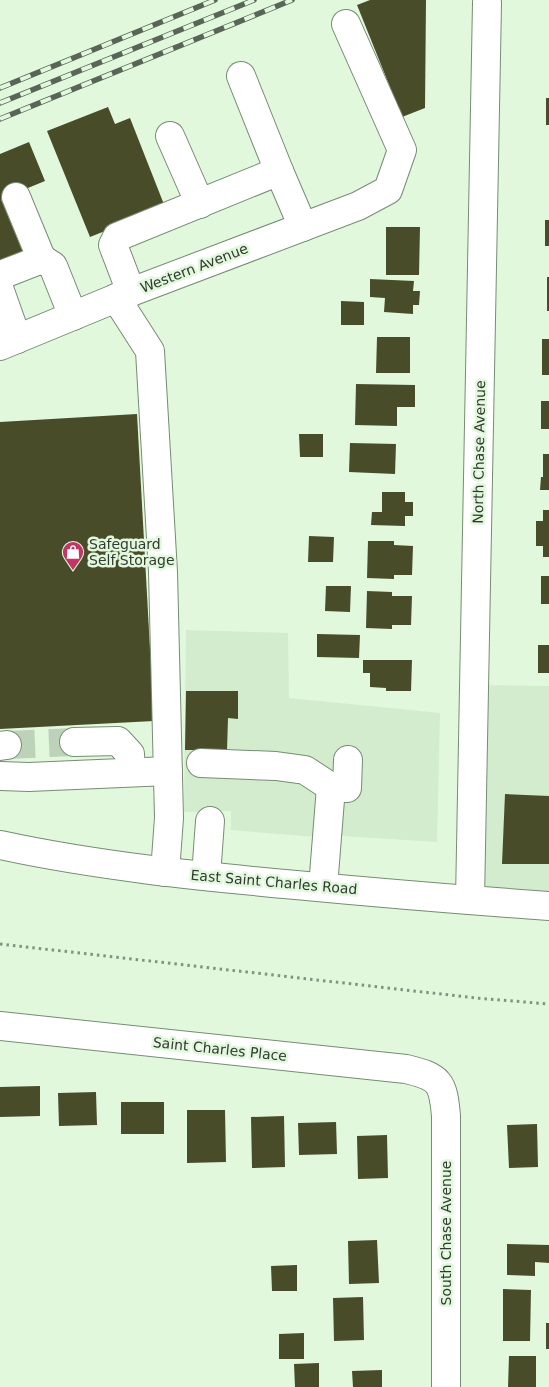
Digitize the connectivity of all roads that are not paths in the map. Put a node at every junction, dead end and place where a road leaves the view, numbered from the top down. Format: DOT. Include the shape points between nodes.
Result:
graph roads {
  1 [pos="487,3"];
  2 [pos="346,24"];
  3 [pos="241,76"];
  4 [pos="170,136"];
  5 [pos="279,171"];
  6 [pos="16,197"];
  7 [pos="200,204"];
  8 [pos="303,227"];
  9 [pos="42,260"];
  10 [pos="0,280"];
  11 [pos="0,290"];
  12 [pos="124,295"];
  13 [pos="73,316"];
  14 [pos="8,342"];
  15 [pos="74,742"];
  16 [pos="348,760"];
  17 [pos="201,763"];
  18 [pos="168,771"];
  19 [pos="131,772"];
  20 [pos="0,776"];
  21 [pos="331,787"];
  22 [pos="210,821"];
  23 [pos="0,845"];
  24 [pos="165,872"];
  25 [pos="206,876"];
  26 [pos="323,887"];
  27 [pos="470,900"];
  28 [pos="549,906"];
  29 [pos="0,1026"];
  30 [pos="438,1081"];
  31 [pos="446,1387"];
  1 -- 27 [label="street, North Chase Avenue"];
  2 -- 8 [label="street, Western Avenue" via="402,150 388,190 358,206"];
  3 -- 5 [label="street"];
  4 -- 7 [label="street"];
  5 -- 7 [label="street"];
  5 -- 8 [label="street"];
  6 -- 9 [label="street"];
  7 -- 12 [label="street" via="117,237 113,245"];
  8 -- 12 [label="street, Western Avenue"];
  9 -- 10 [label="street" via="1,276"];
  9 -- 13 [label="street" via="53,266"];
  11 -- 14 [label="street"];
  12 -- 13 [label="street, Western Avenue"];
  12 -- 18 [label="street" via="150,351 163,572"];
  13 -- 14 [label="street, Western Avenue"];
  15 -- 19 [label="street" via="118,741 130,754"];
  16 -- 21 [label="street" via="347,788"];
  17 -- 21 [label="street" via="305,770"];
  18 -- 19 [label="street"];
  18 -- 24 [label="street"];
  19 -- 20 [label="street"];
  21 -- 26 [label="street"];
  22 -- 25 [label="street"];
  23 -- 24 [label="street, East Saint Charles Road"];
  24 -- 25 [label="street, East Saint Charles Road"];
  25 -- 26 [label="street, East Saint Charles Road"];
  26 -- 27 [label="street, East Saint Charles Road"];
  27 -- 28 [label="street, East Saint Charles Road"];
  29 -- 30 [label="street, Saint Charles Place" via="406,1069"];
  30 -- 31 [label="street, South Chase Avenue" via="446,1116"];
}
